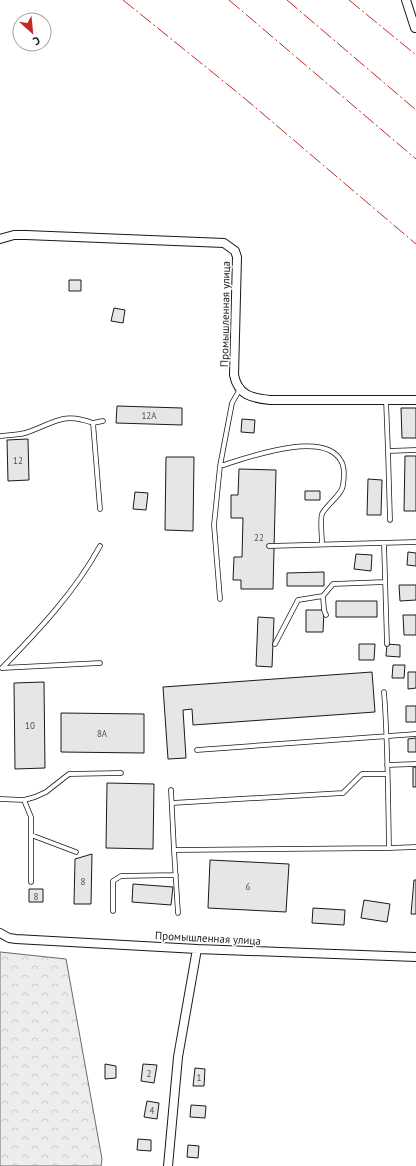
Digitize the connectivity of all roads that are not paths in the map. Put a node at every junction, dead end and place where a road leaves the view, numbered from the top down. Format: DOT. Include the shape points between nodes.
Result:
graph roads {
  1 [pos="406,0"];
  2 [pos="415,28"];
  3 [pos="0,239"];
  4 [pos="240,389"];
  5 [pos="386,400"];
  6 [pos="416,400"];
  7 [pos="103,421"];
  8 [pos="94,423"];
  9 [pos="0,436"];
  10 [pos="416,450"];
  11 [pos="388,451"];
  12 [pos="220,466"];
  13 [pos="100,509"];
  14 [pos="390,520"];
  15 [pos="416,542"];
  16 [pos="384,543"];
  17 [pos="322,544"];
  18 [pos="100,546"];
  19 [pos="269,546"];
  20 [pos="385,582"];
  21 [pos="324,596"];
  22 [pos="220,599"];
  23 [pos="326,615"];
  24 [pos="275,644"];
  25 [pos="387,644"];
  26 [pos="100,662"];
  27 [pos="1,668"];
  28 [pos="384,692"];
  29 [pos="416,734"];
  30 [pos="387,736"];
  31 [pos="197,750"];
  32 [pos="416,764"];
  33 [pos="386,765"];
  34 [pos="121,773"];
  35 [pos="387,774"];
  36 [pos="171,790"];
  37 [pos="0,799"];
  38 [pos="24,800"];
  39 [pos="172,803"];
  40 [pos="31,835"];
  41 [pos="416,847"];
  42 [pos="389,848"];
  43 [pos="174,850"];
  44 [pos="76,852"];
  45 [pos="176,875"];
  46 [pos="31,882"];
  47 [pos="113,912"];
  48 [pos="178,913"];
  49 [pos="0,933"];
  50 [pos="197,949"];
  51 [pos="416,957"];
  52 [pos="168,1166"];
  1 -- 2 [label="street"];
  3 -- 4 [label="street, Промышленная улица" via="26,235 224,243 230,246 235,251 238,265 234,375"];
  4 -- 5 [label="street" via="253,397 270,400"];
  4 -- 12 [label="lane" via="232,403"];
  5 -- 6 [label="street"];
  5 -- 11 [label="lane"];
  7 -- 8 [label="lane"];
  8 -- 9 [label="lane" via="80,418 66,418 25,432"];
  8 -- 13 [label="lane"];
  10 -- 11 [label="lane"];
  11 -- 14 [label="lane"];
  12 -- 17 [label="lane" via="274,450 302,446 323,449 337,456 343,468 343,487 322,514"];
  12 -- 22 [label="lane" via="214,525"];
  15 -- 16 [label="lane"];
  16 -- 17 [label="lane"];
  16 -- 20 [label="lane"];
  17 -- 19 [label="lane"];
  18 -- 27 [label="lane" via="75,584 37,631"];
  20 -- 21 [label="lane" via="333,584"];
  20 -- 25 [label="lane"];
  21 -- 23 [label="lane"];
  21 -- 24 [label="lane" via="298,600"];
  26 -- 27 [label="lane"];
  28 -- 30 [label="lane"];
  29 -- 30 [label="lane"];
  30 -- 31 [label="lane"];
  30 -- 33 [label="lane"];
  32 -- 33 [label="lane"];
  33 -- 35 [label="lane"];
  34 -- 38 [label="lane" via="69,774 46,792"];
  35 -- 39 [label="lane" via="362,774 343,793"];
  35 -- 42 [label="lane"];
  36 -- 39 [label="lane"];
  37 -- 38 [label="lane"];
  38 -- 40 [label="lane" via="31,817"];
  39 -- 43 [label="lane"];
  40 -- 44 [label="lane"];
  40 -- 46 [label="lane"];
  41 -- 42 [label="lane"];
  42 -- 43 [label="lane"];
  43 -- 45 [label="lane"];
  45 -- 47 [label="lane" via="121,876 113,881"];
  45 -- 48 [label="lane"];
  49 -- 50 [label="street, Промышленная улица" via="16,939"];
  50 -- 51 [label="street, Промышленная улица"];
  50 -- 52 [label="street" via="178,1057"];
}
